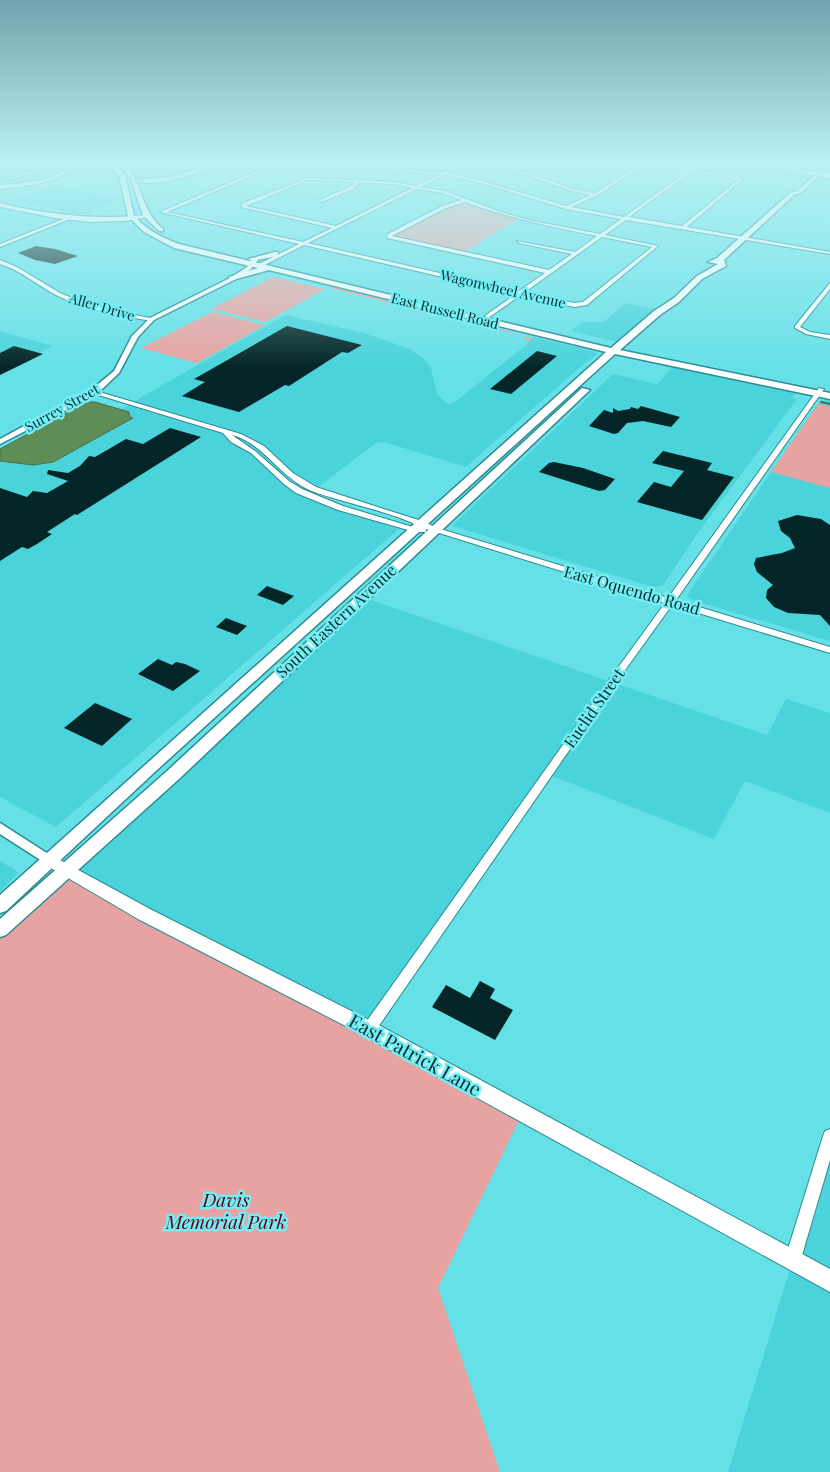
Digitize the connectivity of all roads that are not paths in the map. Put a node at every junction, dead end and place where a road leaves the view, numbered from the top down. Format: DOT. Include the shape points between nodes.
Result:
graph roads {
  1 [pos="43,229"];
  2 [pos="144,229"];
  3 [pos="158,229"];
  4 [pos="235,229"];
  5 [pos="333,229"];
  6 [pos="402,229"];
  7 [pos="570,229"];
  8 [pos="610,229"];
  9 [pos="682,229"];
  10 [pos="753,229"];
  11 [pos="601,235"];
  12 [pos="743,238"];
  13 [pos="519,242"];
  14 [pos="301,244"];
  15 [pos="0,246"];
  16 [pos="575,253"];
  17 [pos="830,253"];
  18 [pos="0,262"];
  19 [pos="261,262"];
  20 [pos="549,272"];
  21 [pos="232,279"];
  22 [pos="218,281"];
  23 [pos="830,285"];
  24 [pos="520,293"];
  25 [pos="201,294"];
  26 [pos="427,304"];
  27 [pos="488,316"];
  28 [pos="152,319"];
  29 [pos="830,337"];
  30 [pos="622,350"];
  31 [pos="823,391"];
  32 [pos="94,392"];
  33 [pos="830,396"];
  34 [pos="524,431"];
  35 [pos="538,433"];
  36 [pos="0,442"];
  37 [pos="424,528"];
  38 [pos="671,601"];
  39 [pos="830,650"];
  40 [pos="0,828"];
  41 [pos="49,860"];
  42 [pos="68,870"];
  43 [pos="0,906"];
  44 [pos="0,930"];
  45 [pos="369,1029"];
  46 [pos="830,1136"];
  47 [pos="792,1262"];
  48 [pos="830,1281"];
  1 -- 15 [label="street"];
  2 -- 19 [label="main road, East Russell Road" via="167,242"];
  3 -- 19 [label="main road, East Russell Road" via="178,239"];
  4 -- 14 [label="street, Wagonwheel Avenue"];
  5 -- 14 [label="street, Surrey Street"];
  6 -- 20 [label="street" via="389,237"];
  7 -- 11 [label="street"];
  8 -- 11 [label="street"];
  9 -- 12 [label="street"];
  10 -- 12 [label="main road, South Eastern Avenue"];
  11 -- 16 [label="street"];
  11 -- 24 [label="street, Wagonwheel Avenue" via="655,245 655,248 582,305 568,305"];
  12 -- 17 [label="street"];
  12 -- 30 [label="main road, South Eastern Avenue" via="720,260 723,264 717,270 707,272 667,309 667,315"];
  13 -- 16 [label="street"];
  14 -- 19 [label="street, Surrey Street"];
  14 -- 24 [label="street, Wagonwheel Avenue"];
  16 -- 20 [label="street"];
  18 -- 28 [label="street, Aller Drive" via="72,300"];
  19 -- 21 [label="street, Surrey Street"];
  19 -- 21 [label="main road" via="255,270"];
  19 -- 22 [label="street, Surrey Street"];
  19 -- 26 [label="main road, East Russell Road"];
  20 -- 24 [label="street"];
  21 -- 25 [label="street, Surrey Street"];
  22 -- 25 [label="street"];
  22 -- 28 [label="street, Surrey Street" via="161,308 153,313"];
  23 -- 29 [label="street" via="797,324 799,329"];
  24 -- 27 [label="street"];
  25 -- 28 [label="street, Surrey Street"];
  26 -- 27 [label="main road, East Russell Road"];
  26 -- 30 [label="main road, East Russell Road"];
  27 -- 30 [label="main road, East Russell Road"];
  28 -- 32 [label="street, Surrey Street" via="135,336 118,372"];
  30 -- 31 [label="main road, East Russell Road"];
  30 -- 34 [label="main road, South Eastern Avenue"];
  30 -- 35 [label="main road, South Eastern Avenue"];
  31 -- 33 [label="main road, East Russell Road"];
  31 -- 38 [label="street, Euclid Street"];
  32 -- 36 [label="street, Surrey Street"];
  32 -- 37 [label="street, East Oquendo Road" via="225,432 300,491 327,502"];
  34 -- 35 [label="main road"];
  34 -- 37 [label="main road, South Eastern Avenue"];
  35 -- 37 [label="main road, South Eastern Avenue"];
  37 -- 38 [label="street, East Oquendo Road"];
  37 -- 41 [label="main road, South Eastern Avenue"];
  37 -- 42 [label="main road, South Eastern Avenue"];
  38 -- 39 [label="street, East Oquendo Road"];
  38 -- 45 [label="street, Euclid Street"];
  40 -- 41 [label="street, East Patrick Lane"];
  41 -- 42 [label="main road, East Patrick Lane"];
  41 -- 43 [label="main road, South Eastern Avenue"];
  42 -- 44 [label="main road, South Eastern Avenue"];
  42 -- 45 [label="main road, East Patrick Lane" via="144,914"];
  45 -- 47 [label="main road, East Patrick Lane"];
  46 -- 47 [label="street"];
  47 -- 48 [label="main road, East Patrick Lane"];
}
